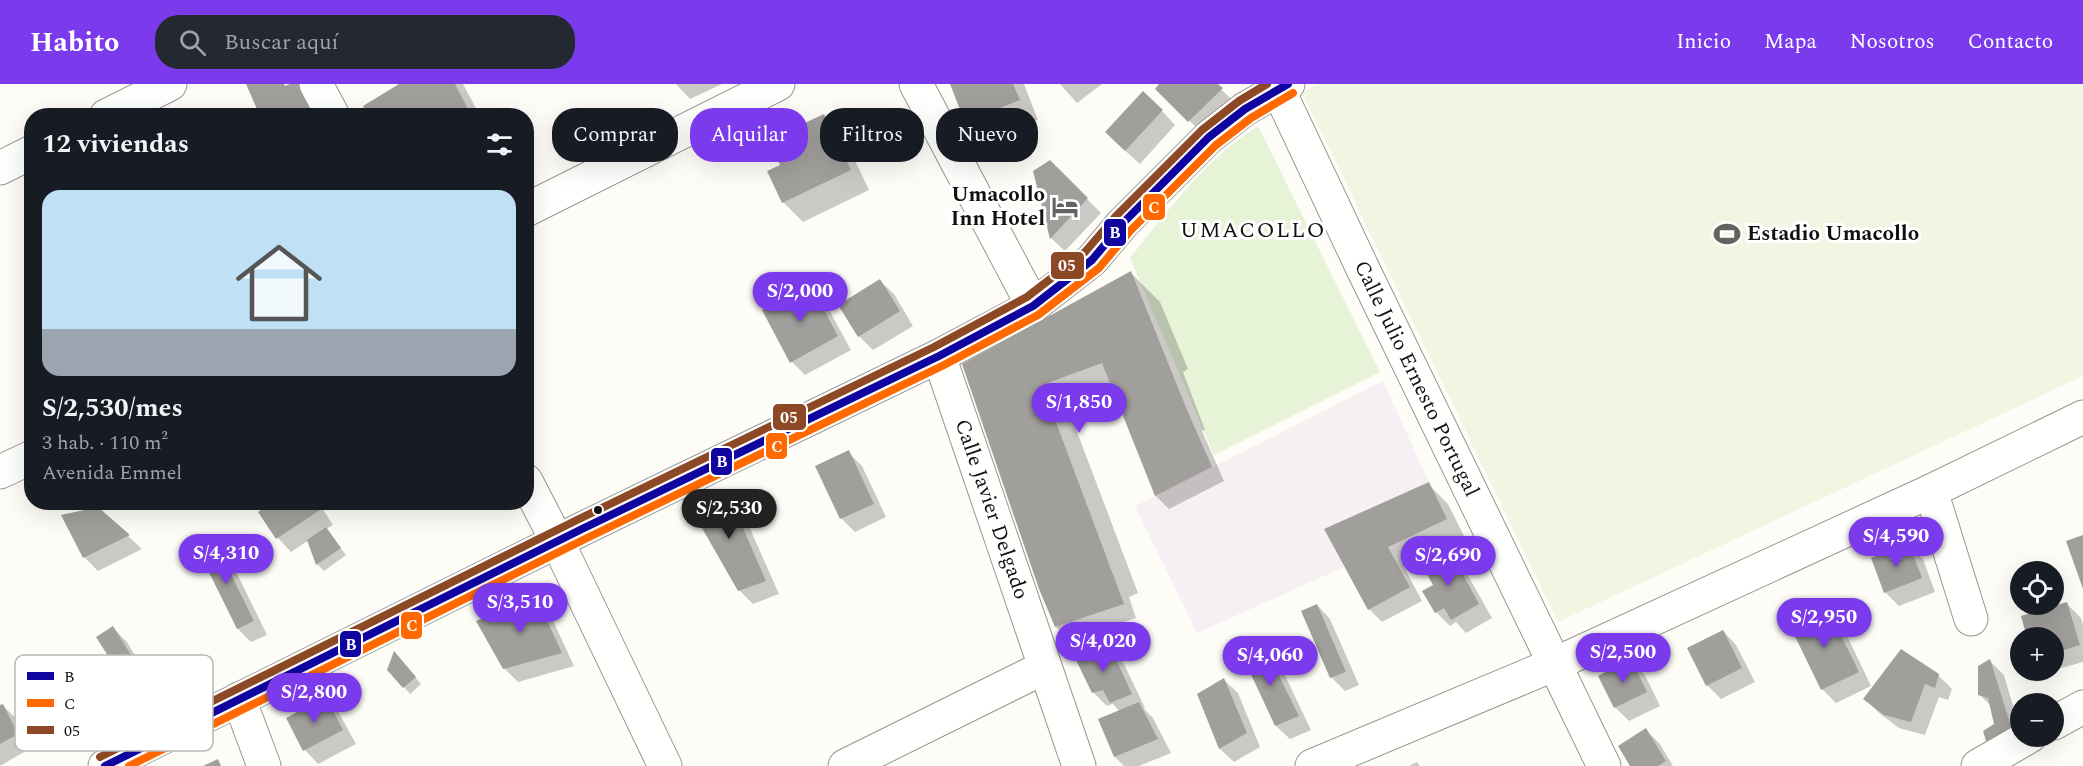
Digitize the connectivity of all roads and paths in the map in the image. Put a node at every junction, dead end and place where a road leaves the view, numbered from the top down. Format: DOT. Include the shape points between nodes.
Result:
graph roads {
  1 [pos="170,84"];
  2 [pos="316,84"];
  3 [pos="778,84"];
  4 [pos="916,84"];
  5 [pos="1283,86"];
  6 [pos="122,108"];
  7 [pos="329,108"];
  8 [pos="24,156"];
  9 [pos="0,168"];
  10 [pos="534,206"];
  11 [pos="1033,306"];
  12 [pos="939,356"];
  13 [pos="2083,417"];
  14 [pos="24,461"];
  15 [pos="0,472"];
  16 [pos="1931,491"];
  17 [pos="534,496"];
  18 [pos="557,541"];
  19 [pos="1971,619"];
  20 [pos="1555,664"];
  21 [pos="1045,667"];
  22 [pos="239,699"];
  23 [pos="2083,707"];
  24 [pos="213,712"];
  25 [pos="2064,717"];
  26 [pos="2011,747"];
  27 [pos="135,751"];
  28 [pos="105,766"];
  29 [pos="264,766"];
  30 [pos="665,766"];
  31 [pos="845,766"];
  32 [pos="1079,766"];
  33 [pos="1312,766"];
  34 [pos="1604,766"];
  35 [pos="1978,766"];
  1 -- 6 [label="street"];
  2 -- 7 [label="street"];
  3 -- 10 [label="street"];
  4 -- 11 [label="street"];
  5 -- 11 [label="street" via="1209,137 1123,223 1092,260"];
  5 -- 20 [label="street, Calle Julio Ernesto Portugal" via="1362,267"];
  8 -- 9 [label="street"];
  11 -- 12 [label="street"];
  12 -- 18 [label="street"];
  12 -- 21 [label="street, Calle Javier Delgado"];
  13 -- 16 [label="street"];
  14 -- 15 [label="street"];
  16 -- 19 [label="street"];
  16 -- 20 [label="street"];
  17 -- 18 [label="street"];
  18 -- 22 [label="street"];
  18 -- 30 [label="street"];
  20 -- 33 [label="street"];
  20 -- 34 [label="street, Calle Julio Ernesto Portugal"];
  21 -- 31 [label="street"];
  21 -- 32 [label="street, Calle Javier Delgado"];
  22 -- 24 [label="street"];
  22 -- 29 [label="street"];
  23 -- 25 [label="street"];
  26 -- 35 [label="street"];
  27 -- 28 [label="street"];
}
